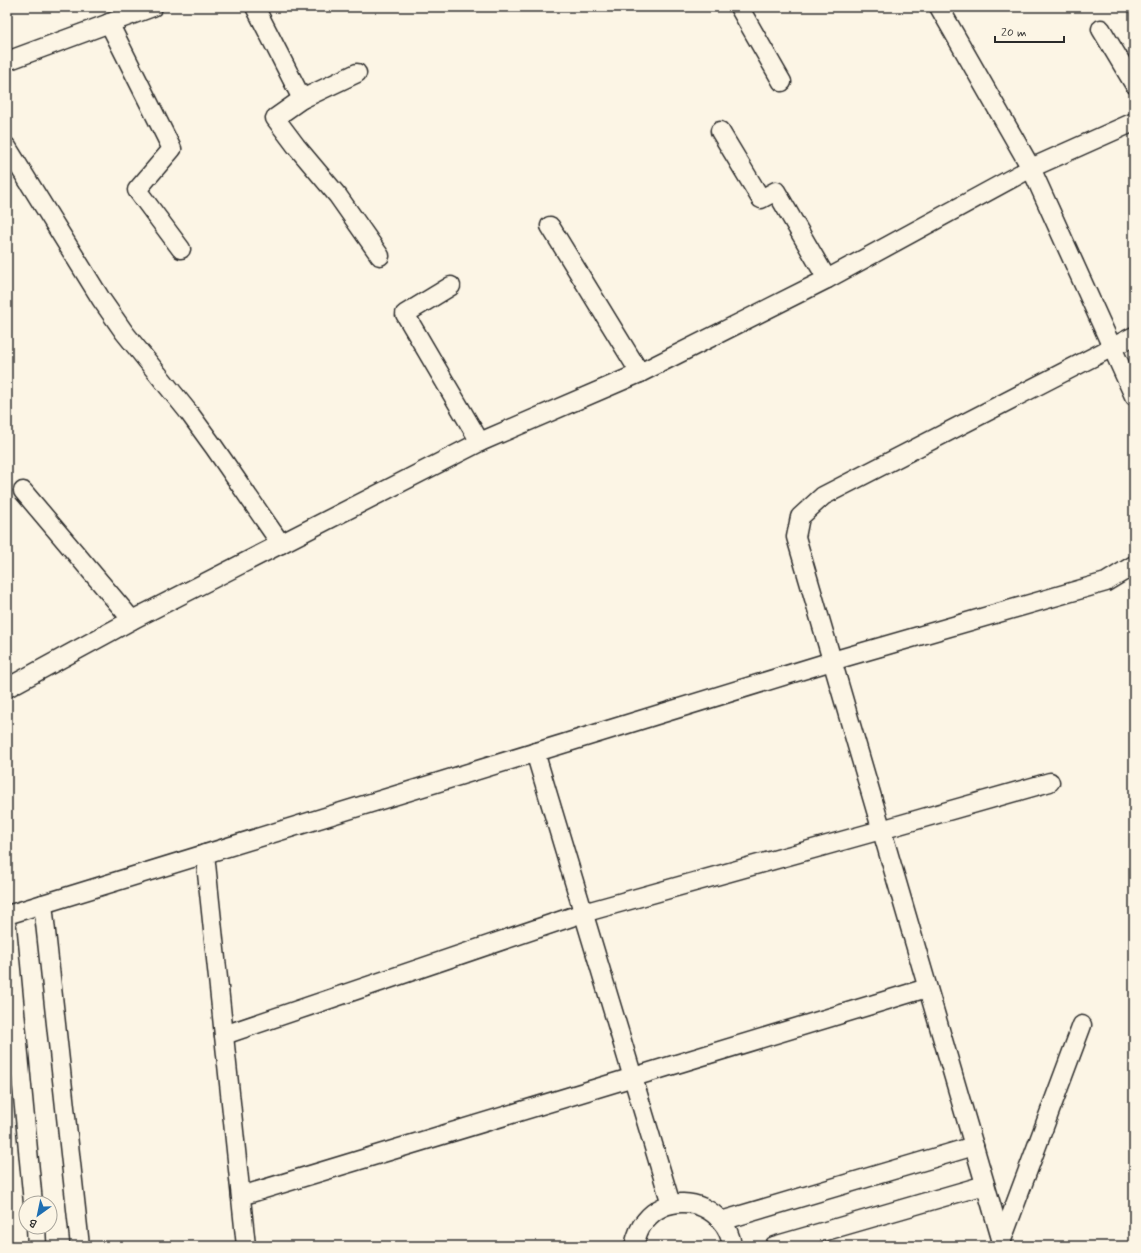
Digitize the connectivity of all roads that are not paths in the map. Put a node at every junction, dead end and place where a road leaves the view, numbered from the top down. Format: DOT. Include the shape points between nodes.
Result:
graph roads {
  1 [pos="153,7"];
  2 [pos="255,7"];
  3 [pos="739,7"];
  4 [pos="938,7"];
  5 [pos="109,23"];
  6 [pos="1101,29"];
  7 [pos="7,61"];
  8 [pos="357,73"];
  9 [pos="782,82"];
  10 [pos="1134,84"];
  11 [pos="302,99"];
  12 [pos="1134,122"];
  13 [pos="720,130"];
  14 [pos="7,147"];
  15 [pos="1031,168"];
  16 [pos="550,226"];
  17 [pos="181,249"];
  18 [pos="380,256"];
  19 [pos="828,280"];
  20 [pos="451,286"];
  21 [pos="1134,336"];
  22 [pos="1111,347"];
  23 [pos="640,372"];
  24 [pos="1134,396"];
  25 [pos="480,442"];
  26 [pos="23,491"];
  27 [pos="281,544"];
  28 [pos="1134,565"];
  29 [pos="132,620"];
  30 [pos="832,661"];
  31 [pos="7,688"];
  32 [pos="535,752"];
  33 [pos="1050,782"];
  34 [pos="882,830"];
  35 [pos="205,854"];
  36 [pos="42,904"];
  37 [pos="583,913"];
  38 [pos="7,915"];
  39 [pos="7,927"];
  40 [pos="928,988"];
  41 [pos="1082,1025"];
  42 [pos="224,1035"];
  43 [pos="632,1077"];
  44 [pos="974,1146"];
  45 [pos="985,1185"];
  46 [pos="32,1195"];
  47 [pos="241,1196"];
  48 [pos="670,1204"];
  49 [pos="721,1221"];
  50 [pos="36,1235"];
  51 [pos="1001,1244"];
  52 [pos="37,1246"];
  53 [pos="80,1246"];
  54 [pos="246,1246"];
  55 [pos="634,1246"];
  56 [pos="732,1246"];
  57 [pos="774,1246"];
  1 -- 5 [label="street"];
  2 -- 11 [label="street"];
  3 -- 9 [label="street"];
  4 -- 15 [label="street"];
  5 -- 7 [label="street"];
  5 -- 17 [label="street" via="172,149 137,190"];
  6 -- 10 [label="street"];
  8 -- 11 [label="street"];
  11 -- 18 [label="street" via="275,118 338,196"];
  12 -- 15 [label="street"];
  13 -- 19 [label="street" via="761,199 776,191"];
  14 -- 27 [label="street" via="104,304 206,436"];
  15 -- 19 [label="street"];
  15 -- 22 [label="street"];
  16 -- 23 [label="street"];
  19 -- 23 [label="street"];
  20 -- 25 [label="street" via="405,314"];
  21 -- 22 [label="street"];
  22 -- 24 [label="street"];
  22 -- 30 [label="street" via="823,496 800,517 796,537"];
  23 -- 25 [label="street"];
  25 -- 27 [label="street"];
  26 -- 29 [label="street"];
  27 -- 29 [label="street"];
  28 -- 30 [label="street" via="1106,582"];
  29 -- 31 [label="street"];
  30 -- 32 [label="street"];
  30 -- 34 [label="street"];
  32 -- 35 [label="street"];
  32 -- 37 [label="street"];
  33 -- 34 [label="street"];
  34 -- 37 [label="street"];
  34 -- 40 [label="street"];
  35 -- 36 [label="street"];
  35 -- 42 [label="street"];
  36 -- 38 [label="street"];
  36 -- 53 [label="street"];
  37 -- 42 [label="street"];
  37 -- 43 [label="street"];
  39 -- 46 [label="street"];
  40 -- 43 [label="street"];
  40 -- 44 [label="street"];
  41 -- 51 [label="street"];
  42 -- 47 [label="street"];
  43 -- 47 [label="street"];
  43 -- 48 [label="street"];
  44 -- 45 [label="street"];
  44 -- 49 [label="street"];
  45 -- 51 [label="street"];
  45 -- 57 [label="street"];
  47 -- 54 [label="street"];
  48 -- 49 [label="street" via="702,1206"];
  48 -- 55 [label="street" via="656,1210 645,1221 637,1234"];
  49 -- 56 [label="street" via="726,1226"];
  50 -- 52 [label="street"];
}
